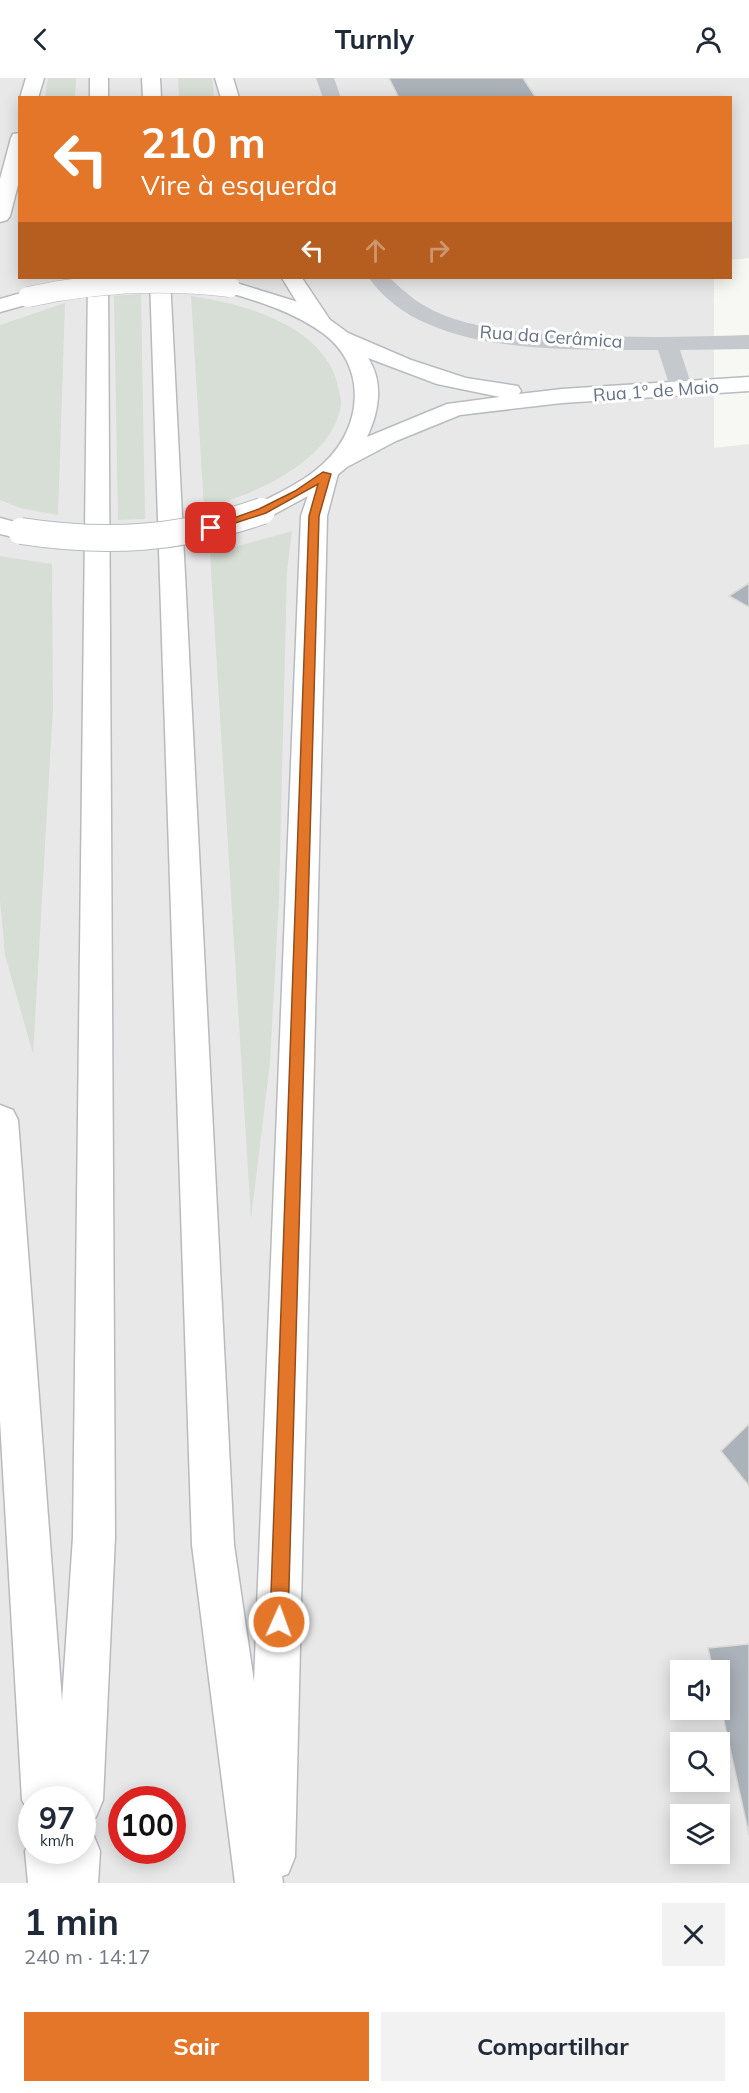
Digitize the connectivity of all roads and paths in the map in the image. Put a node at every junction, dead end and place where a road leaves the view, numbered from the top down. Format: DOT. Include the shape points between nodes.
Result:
graph roads {
  1 [pos="34,78"];
  2 [pos="99,78"];
  3 [pos="151,78"];
  4 [pos="224,78"];
  5 [pos="325,78"];
  6 [pos="30,96"];
  7 [pos="99,96"];
  8 [pos="152,96"];
  9 [pos="229,96"];
  10 [pos="332,96"];
  11 [pos="18,146"];
  12 [pos="0,216"];
  13 [pos="98,279"];
  14 [pos="160,279"];
  15 [pos="293,279"];
  16 [pos="379,279"];
  17 [pos="0,306"];
  18 [pos="320,320"];
  19 [pos="340,336"];
  20 [pos="749,342"];
  21 [pos="668,344"];
  22 [pos="749,384"];
  23 [pos="682,390"];
  24 [pos="562,396"];
  25 [pos="333,468"];
  26 [pos="10,529"];
  27 [pos="0,1120"];
  28 [pos="45,1786"];
  29 [pos="80,1786"];
  30 [pos="51,1864"];
  31 [pos="75,1864"];
  32 [pos="52,1883"];
  33 [pos="74,1883"];
  34 [pos="259,1883"];
  35 [pos="270,1883"];
  1 -- 6 [label="main road"];
  2 -- 7 [label="main road"];
  3 -- 8 [label="main road"];
  4 -- 9 [label="main road"];
  5 -- 10 [label="street"];
  11 -- 12 [label="main road"];
  13 -- 29 [label="main road" via="94,1537"];
  14 -- 34 [label="main road" via="213,1545"];
  15 -- 18 [label="main road"];
  16 -- 21 [label="street, Rua da Cerâmica" via="386,289 417,311 473,331 520,338"];
  17 -- 18 [label="main road, bridge" via="71,286 162,279 230,286 276,299"];
  18 -- 19 [label="main road"];
  19 -- 24 [label="main road, Rua 1º de Maio" via="426,375 492,390"];
  19 -- 25 [label="main road" via="359,362 367,386 364,418 349,449"];
  20 -- 21 [label="street, Rua da Cerâmica"];
  21 -- 23 [label="street"];
  22 -- 23 [label="main road, Rua 1º de Maio"];
  23 -- 24 [label="main road, Rua 1º de Maio"];
  24 -- 25 [label="main road, Rua 1º de Maio" via="455,409 388,435"];
  25 -- 26 [label="main road, Rua 1º de Maio, bridge" via="298,493 262,511 211,528 133,539 66,539"];
  25 -- 35 [label="main road" via="314,516"];
  27 -- 28 [label="main road"];
  30 -- 32 [label="main road"];
  31 -- 33 [label="main road"];
}
